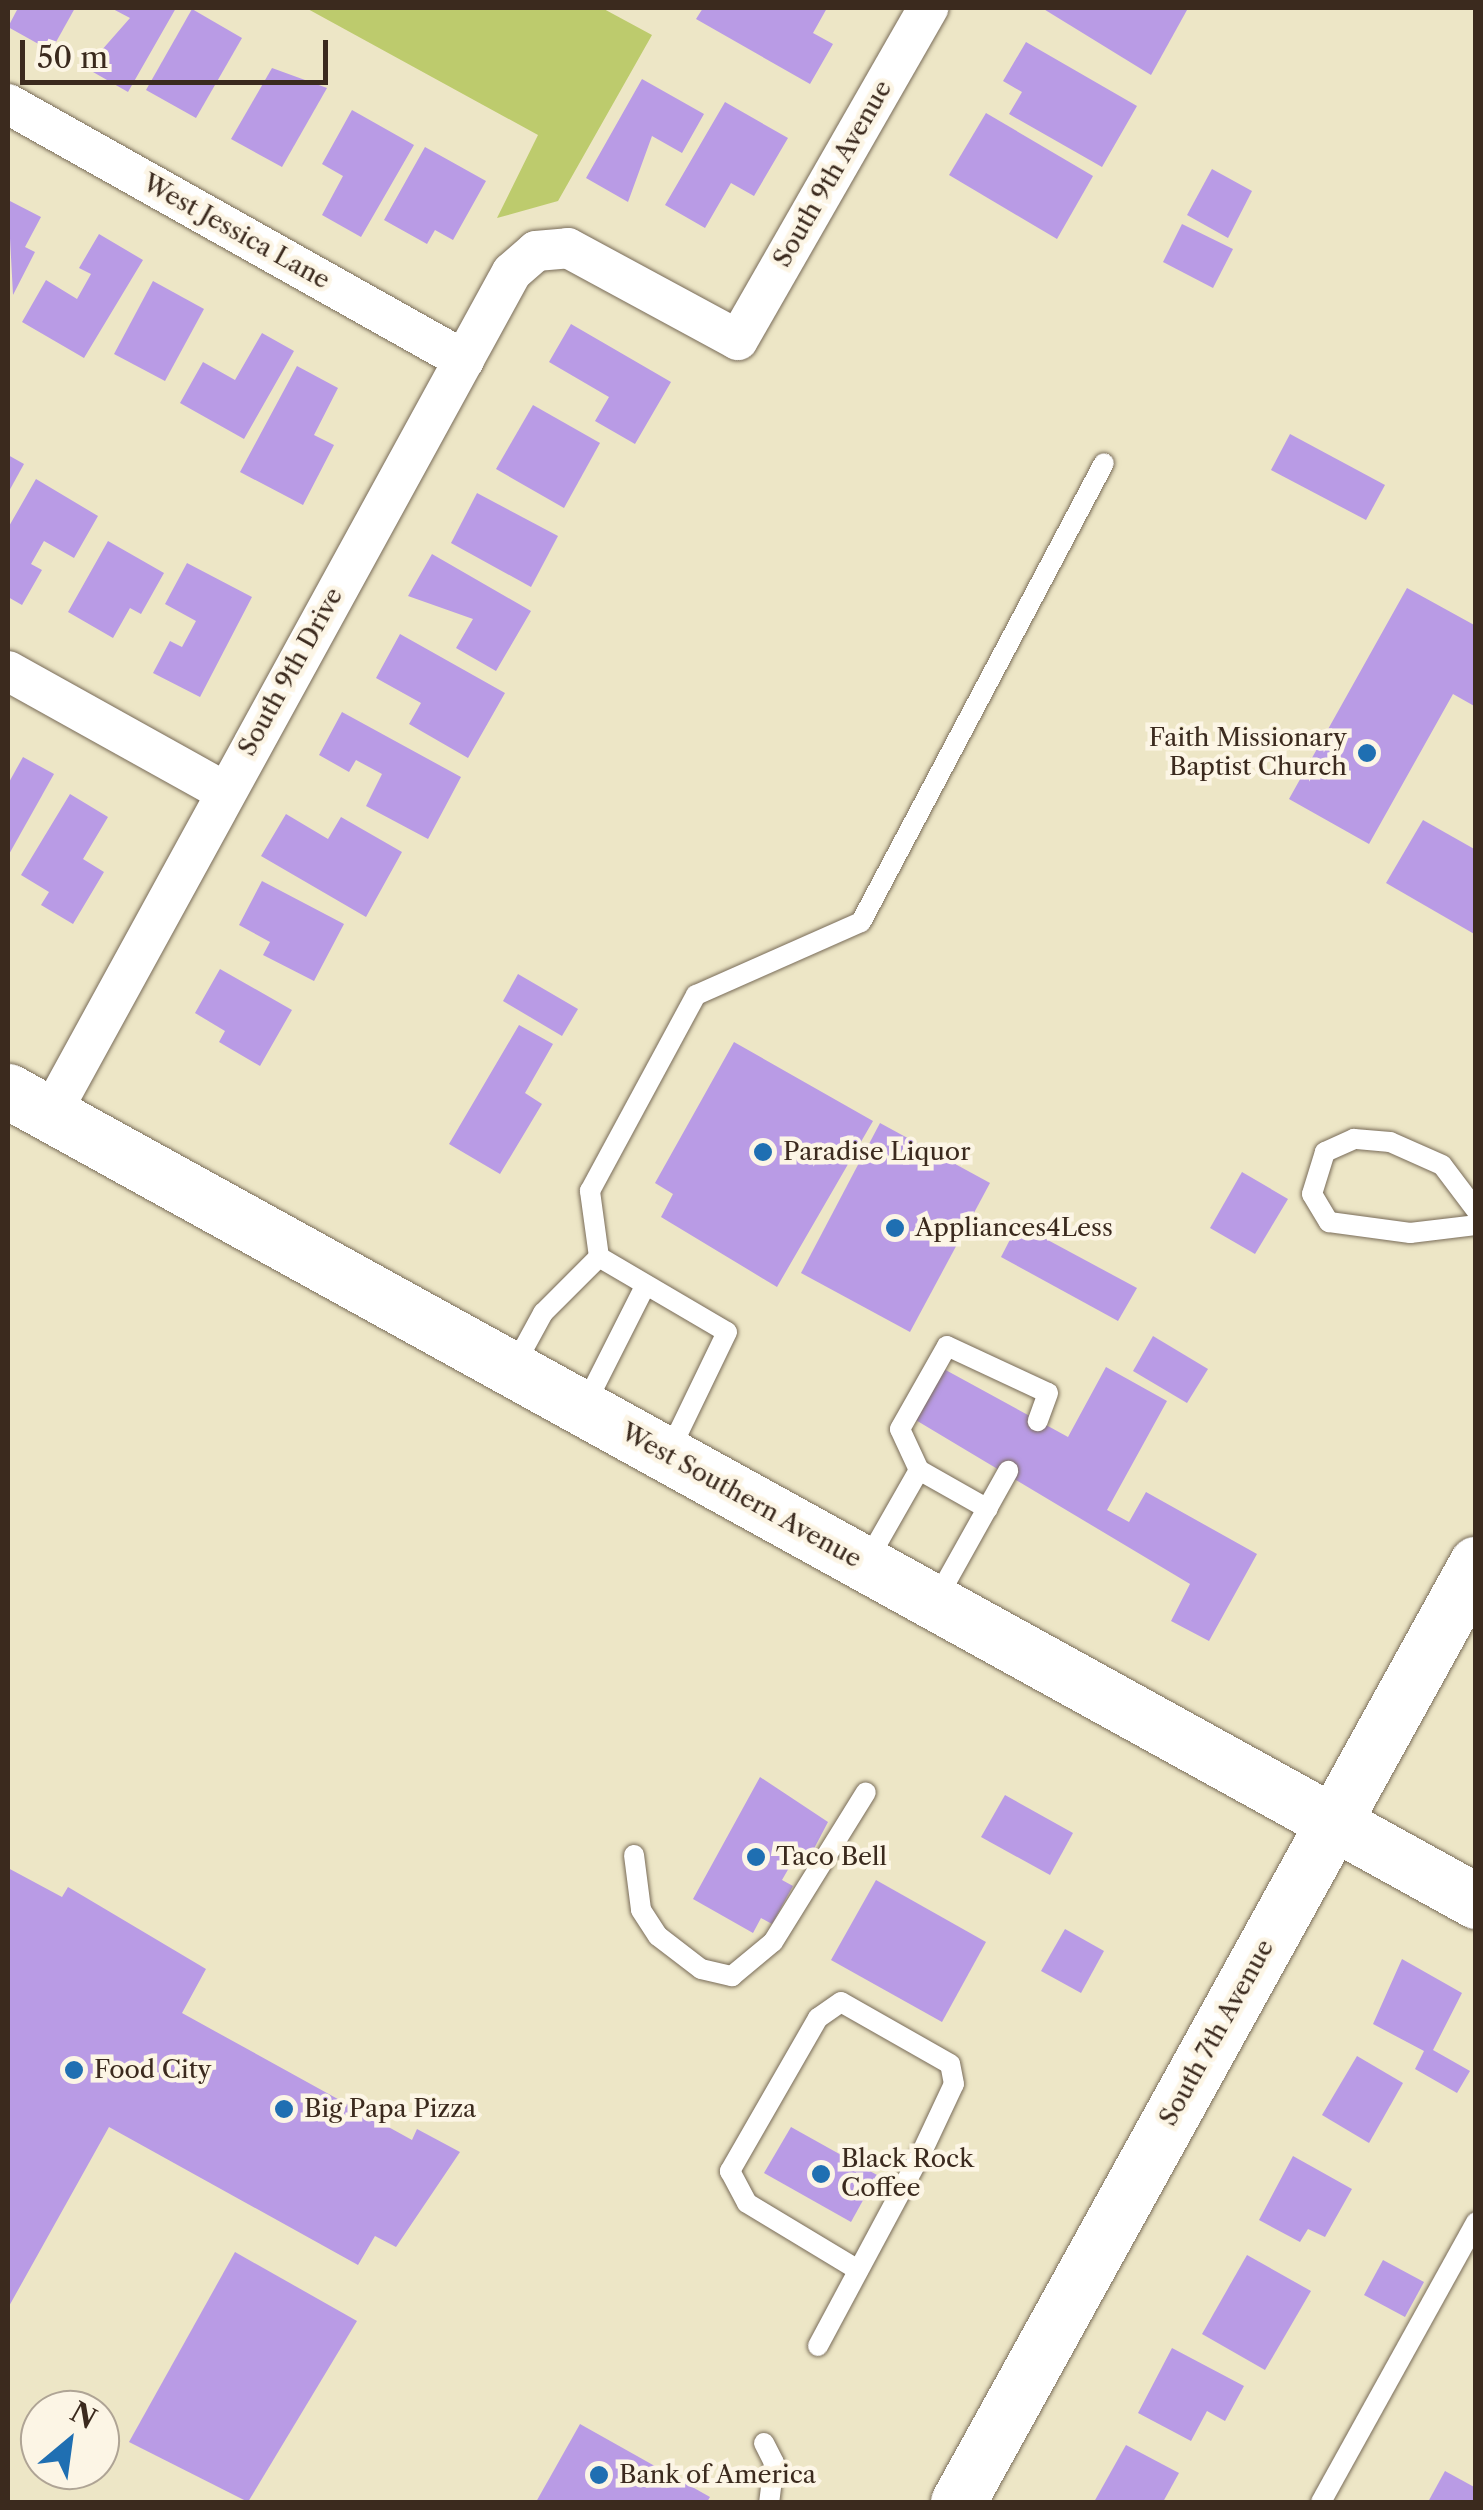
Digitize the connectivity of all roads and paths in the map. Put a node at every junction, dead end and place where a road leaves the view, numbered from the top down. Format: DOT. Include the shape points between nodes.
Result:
graph roads {
  1 [pos="928,8"];
  2 [pos="8,104"];
  3 [pos="550,247"];
  4 [pos="464,360"];
  5 [pos="1104,463"];
  6 [pos="8,671"];
  7 [pos="225,792"];
  8 [pos="29,1103"];
  9 [pos="1476,1210"];
  10 [pos="1476,1224"];
  11 [pos="598,1257"];
  12 [pos="645,1286"];
  13 [pos="512,1370"];
  14 [pos="583,1409"];
  15 [pos="1038,1421"];
  16 [pos="667,1456"];
  17 [pos="919,1470"];
  18 [pos="1008,1471"];
  19 [pos="988,1509"];
  20 [pos="865,1564"];
  21 [pos="1476,1564"];
  22 [pos="934,1603"];
  23 [pos="866,1792"];
  24 [pos="1332,1822"];
  25 [pos="634,1855"];
  26 [pos="1476,1901"];
  27 [pos="1476,2222"];
  28 [pos="858,2270"];
  29 [pos="818,2346"];
  30 [pos="764,2443"];
  31 [pos="768,2502"];
  32 [pos="958,2502"];
  33 [pos="1321,2502"];
  1 -- 3 [label="street, South 9th Avenue" via="738,340 594,256"];
  2 -- 4 [label="street, West Jessica Lane"];
  3 -- 4 [label="street, South 9th Drive" via="512,272"];
  4 -- 7 [label="street, South 9th Drive"];
  5 -- 11 [label="lane" via="861,922 696,995 590,1190"];
  6 -- 7 [label="street"];
  7 -- 8 [label="street, South 9th Drive"];
  8 -- 13 [label="main road, West Southern Avenue"];
  9 -- 10 [label="lane" via="1442,1165 1390,1142 1354,1139 1324,1152 1312,1194 1329,1222 1410,1233"];
  11 -- 12 [label="lane"];
  11 -- 13 [label="lane" via="542,1313"];
  12 -- 14 [label="lane"];
  12 -- 16 [label="lane" via="727,1332"];
  13 -- 14 [label="main road, West Southern Avenue"];
  14 -- 16 [label="main road, West Southern Avenue"];
  15 -- 17 [label="lane" via="1048,1393 947,1346 900,1429"];
  16 -- 20 [label="main road, West Southern Avenue"];
  17 -- 19 [label="lane"];
  17 -- 20 [label="lane"];
  18 -- 19 [label="lane"];
  19 -- 22 [label="lane"];
  20 -- 22 [label="main road, West Southern Avenue"];
  21 -- 24 [label="main road, South 7th Avenue"];
  22 -- 24 [label="main road, West Southern Avenue"];
  23 -- 25 [label="lane" via="773,1942 732,1976 701,1969 658,1936 641,1910"];
  24 -- 26 [label="main road, West Southern Avenue"];
  24 -- 32 [label="main road, South 7th Avenue"];
  27 -- 33 [label="lane"];
  28 -- 28 [label="lane" via="747,2203 730,2171 818,2018 840,2002 950,2064 954,2084"];
  28 -- 29 [label="lane"];
  30 -- 31 [label="lane" via="774,2463"];
}
